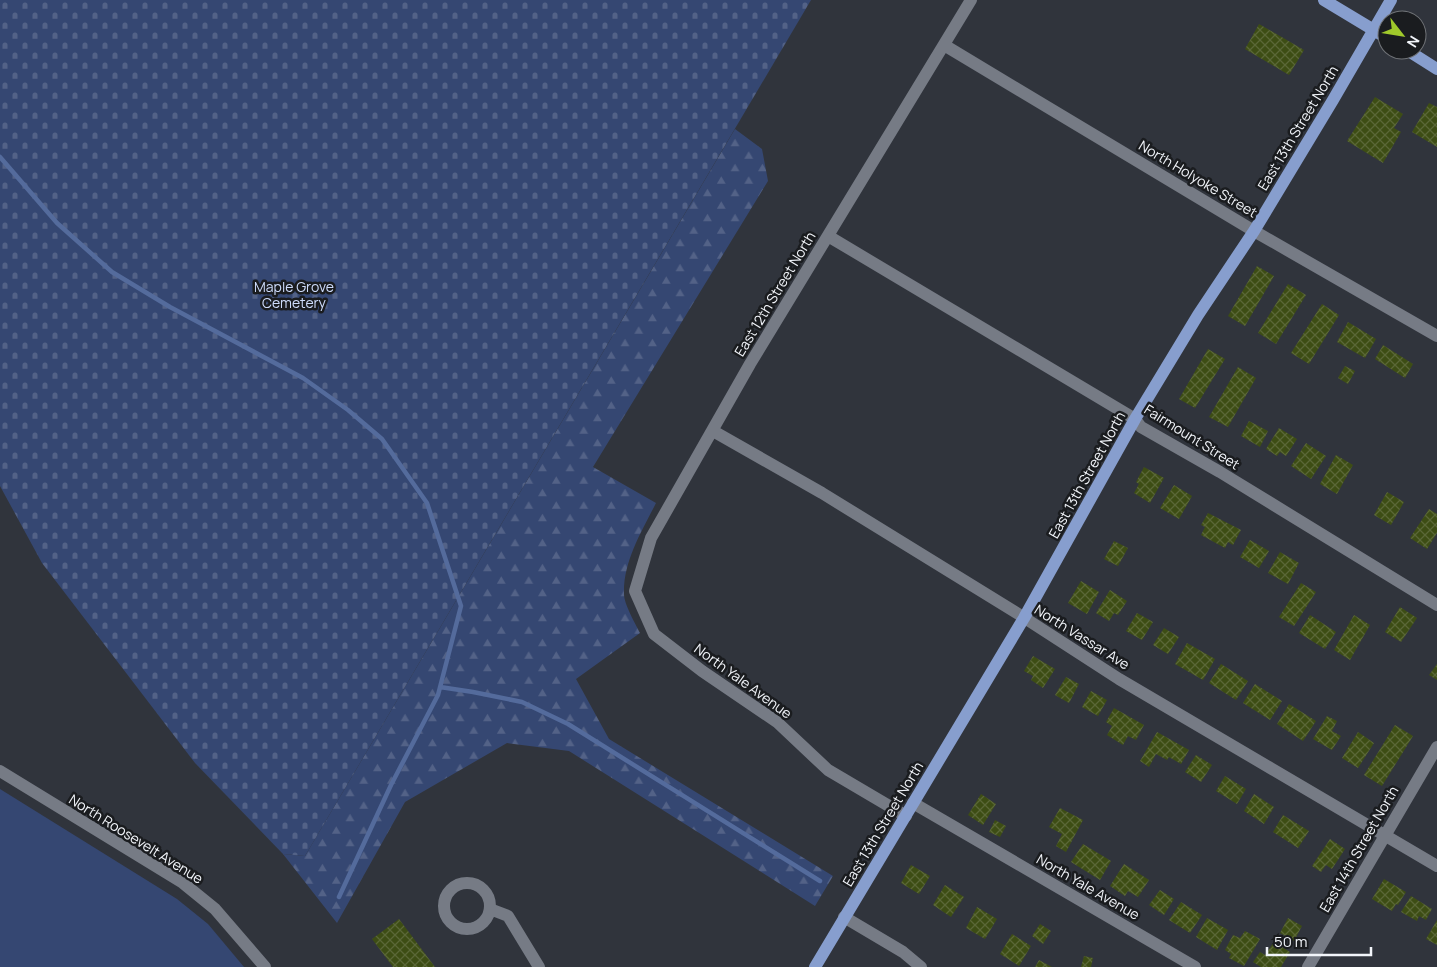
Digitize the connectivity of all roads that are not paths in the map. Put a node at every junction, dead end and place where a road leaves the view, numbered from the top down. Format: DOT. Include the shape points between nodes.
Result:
graph roads {
  1 [pos="971,0"];
  2 [pos="1324,0"];
  3 [pos="1391,0"];
  4 [pos="1374,29"];
  5 [pos="1377,31"];
  6 [pos="944,45"];
  7 [pos="1423,60"];
  8 [pos="1437,69"];
  9 [pos="1254,231"];
  10 [pos="828,236"];
  11 [pos="1437,336"];
  12 [pos="1135,419"];
  13 [pos="713,430"];
  14 [pos="1437,605"];
  15 [pos="645,613"];
  16 [pos="1024,618"];
  17 [pos="1437,747"];
  18 [pos="0,772"];
  19 [pos="913,803"];
  20 [pos="906,816"];
  21 [pos="1385,836"];
  22 [pos="1437,866"];
  23 [pos="490,908"];
  24 [pos="844,917"];
  25 [pos="265,967"];
  26 [pos="539,967"];
  27 [pos="815,967"];
  28 [pos="921,967"];
  29 [pos="1195,967"];
  30 [pos="1308,967"];
  1 -- 6 [label="street, East 12th Street North"];
  2 -- 4 [label="main road"];
  3 -- 4 [label="main road, East 13th Street North"];
  4 -- 5 [label="main road"];
  4 -- 9 [label="main road, East 13th Street North"];
  6 -- 9 [label="street, North Holyoke Street"];
  6 -- 10 [label="street, East 12th Street North"];
  7 -- 8 [label="main road"];
  9 -- 11 [label="street, North Holyoke Street"];
  9 -- 12 [label="main road, East 13th Street North"];
  10 -- 12 [label="street, Fairmount Street"];
  10 -- 13 [label="street, East 12th Street North"];
  12 -- 14 [label="street, Fairmount Street" via="1141,427"];
  12 -- 16 [label="main road, East 13th Street North"];
  13 -- 15 [label="street, East 12th Street North" via="651,538 635,591"];
  13 -- 16 [label="street, North Vassar Ave"];
  15 -- 20 [label="street, North Yale Avenue" via="654,634 777,722 828,770"];
  16 -- 19 [label="main road, East 13th Street North"];
  16 -- 21 [label="street, North Vassar Ave" via="1119,679"];
  17 -- 21 [label="street, East 14th Street North"];
  18 -- 25 [label="street, North Roosevelt Avenue" via="183,883 215,909"];
  19 -- 20 [label="main road, East 13th Street North"];
  19 -- 29 [label="street, North Yale Avenue"];
  20 -- 24 [label="main road, East 13th Street North"];
  21 -- 22 [label="street, North Vassar Ave"];
  21 -- 30 [label="street, East 14th Street North"];
  23 -- 26 [label="street" via="508,916"];
  24 -- 27 [label="main road, East 13th Street North"];
  24 -- 28 [label="street" via="903,952"];
}
